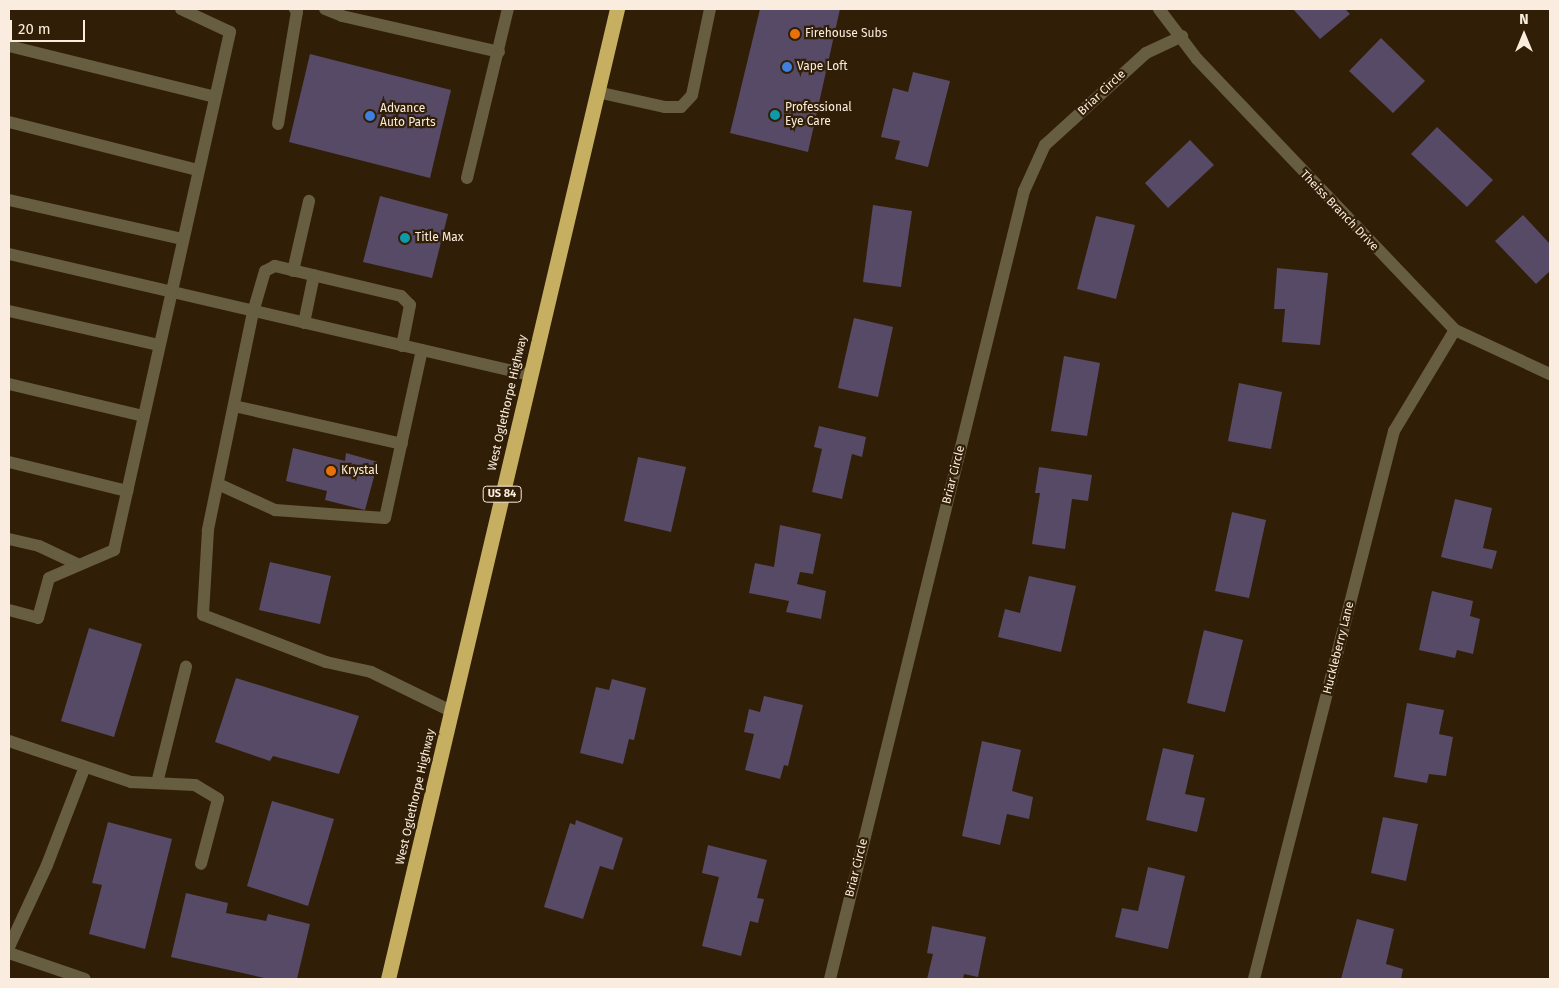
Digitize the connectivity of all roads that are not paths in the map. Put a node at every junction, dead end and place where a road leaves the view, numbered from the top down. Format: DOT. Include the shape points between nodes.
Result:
graph roads {
  1 [pos="182,9"];
  2 [pos="295,9"];
  3 [pos="325,9"];
  4 [pos="508,9"];
  5 [pos="617,9"];
  6 [pos="710,9"];
  7 [pos="1159,9"];
  8 [pos="1182,36"];
  9 [pos="9,46"];
  10 [pos="499,52"];
  11 [pos="597,92"];
  12 [pos="215,97"];
  13 [pos="9,122"];
  14 [pos="278,124"];
  15 [pos="198,170"];
  16 [pos="467,178"];
  17 [pos="9,200"];
  18 [pos="309,201"];
  19 [pos="182,239"];
  20 [pos="9,254"];
  21 [pos="293,271"];
  22 [pos="314,275"];
  23 [pos="170,293"];
  24 [pos="9,311"];
  25 [pos="253,312"];
  26 [pos="304,323"];
  27 [pos="1455,330"];
  28 [pos="159,345"];
  29 [pos="402,346"];
  30 [pos="422,350"];
  31 [pos="1550,374"];
  32 [pos="530,375"];
  33 [pos="9,384"];
  34 [pos="234,406"];
  35 [pos="143,416"];
  36 [pos="402,444"];
  37 [pos="9,462"];
  38 [pos="218,484"];
  39 [pos="127,491"];
  40 [pos="9,539"];
  41 [pos="77,564"];
  42 [pos="9,610"];
  43 [pos="186,667"];
  44 [pos="451,711"];
  45 [pos="9,741"];
  46 [pos="84,768"];
  47 [pos="157,783"];
  48 [pos="201,864"];
  49 [pos="9,947"];
  50 [pos="9,953"];
  51 [pos="85,979"];
  52 [pos="388,979"];
  53 [pos="830,979"];
  54 [pos="1254,979"];
  1 -- 12 [label="street" via="230,32"];
  2 -- 14 [label="street"];
  3 -- 10 [label="street" via="342,16"];
  4 -- 10 [label="street"];
  5 -- 11 [label="highway, West Oglethorpe Highway / US 84"];
  6 -- 11 [label="street" via="692,95 681,107 665,107"];
  7 -- 8 [label="street, Theiss Branch Drive"];
  8 -- 27 [label="street, Theiss Branch Drive" via="1197,59 1295,165"];
  8 -- 53 [label="street, Briar Circle" via="1146,53 1045,145 1024,191"];
  9 -- 12 [label="street"];
  10 -- 16 [label="street"];
  11 -- 32 [label="highway, West Oglethorpe Highway / US 84"];
  12 -- 15 [label="street"];
  13 -- 15 [label="street"];
  15 -- 19 [label="street"];
  17 -- 19 [label="street"];
  18 -- 21 [label="street"];
  19 -- 23 [label="street"];
  20 -- 23 [label="street"];
  21 -- 22 [label="street"];
  21 -- 25 [label="street" via="275,266 265,272"];
  22 -- 26 [label="street"];
  22 -- 29 [label="street" via="407,300 409,318"];
  23 -- 25 [label="street"];
  23 -- 28 [label="street"];
  24 -- 28 [label="street"];
  25 -- 26 [label="street"];
  25 -- 34 [label="street"];
  26 -- 29 [label="street"];
  27 -- 31 [label="street, Theiss Branch Drive"];
  27 -- 54 [label="street, Huckleberry Lane" via="1394,432"];
  28 -- 35 [label="street"];
  29 -- 30 [label="street"];
  30 -- 32 [label="street"];
  30 -- 36 [label="street"];
  32 -- 44 [label="highway, West Oglethorpe Highway / US 84"];
  33 -- 35 [label="street"];
  34 -- 36 [label="street"];
  34 -- 38 [label="street"];
  35 -- 39 [label="street"];
  36 -- 38 [label="street" via="385,518 275,510"];
  37 -- 39 [label="street"];
  38 -- 44 [label="street" via="208,530 203,615 326,662 372,672"];
  39 -- 41 [label="street" via="114,550"];
  40 -- 41 [label="street" via="39,546"];
  41 -- 42 [label="street" via="50,578 38,618"];
  43 -- 47 [label="street"];
  44 -- 52 [label="highway, West Oglethorpe Highway / US 84"];
  45 -- 46 [label="street"];
  46 -- 47 [label="street" via="131,782"];
  46 -- 49 [label="street" via="47,865"];
  47 -- 48 [label="street" via="195,785 218,799"];
  50 -- 51 [label="street"];
}
